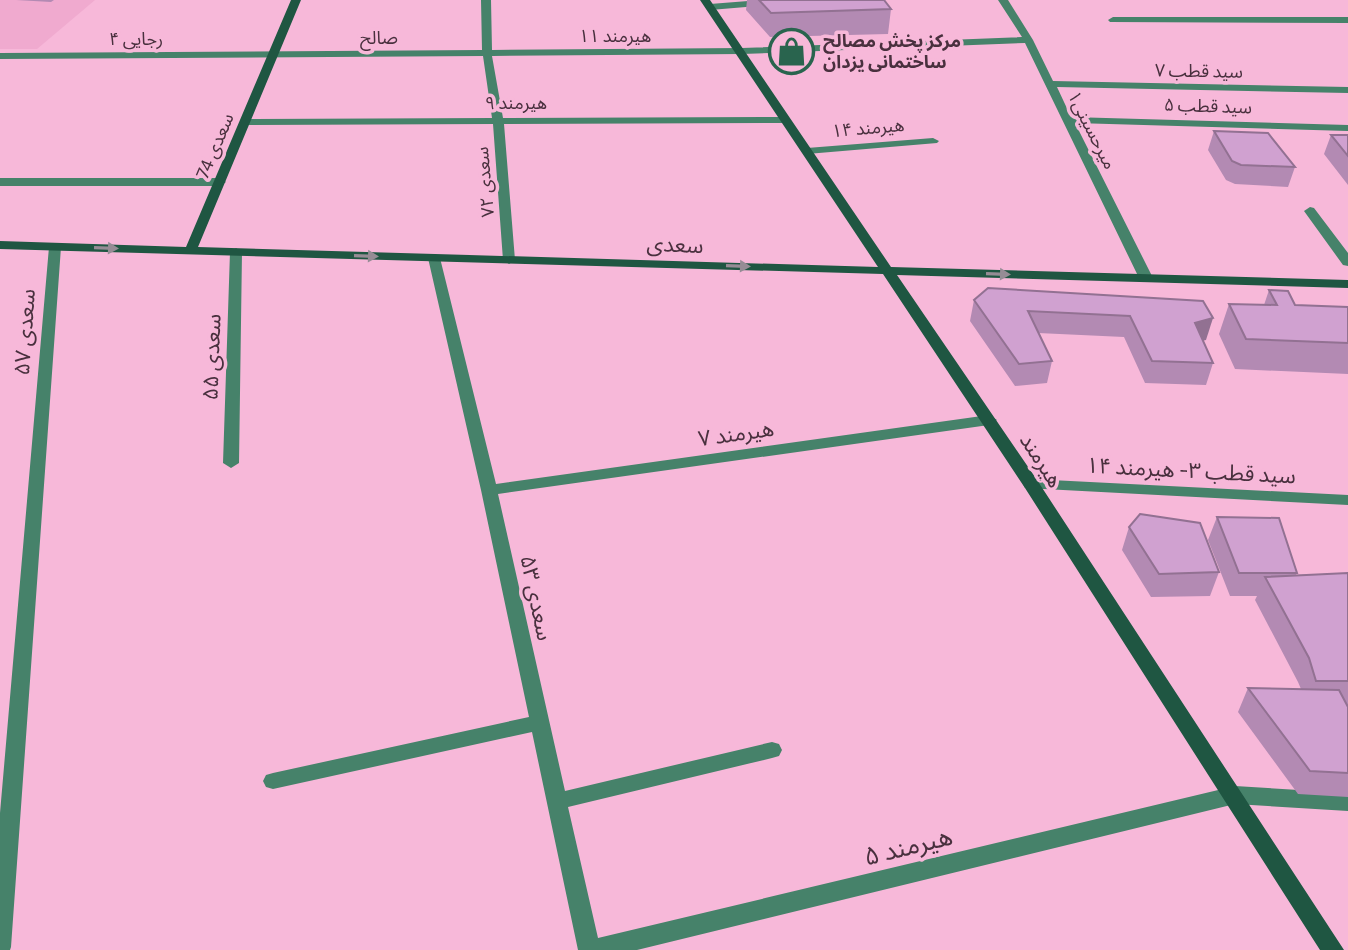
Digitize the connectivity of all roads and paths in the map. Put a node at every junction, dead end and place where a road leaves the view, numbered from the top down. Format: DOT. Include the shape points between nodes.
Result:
graph roads {
  1 [pos="296,0"];
  2 [pos="486,0"];
  3 [pos="793,0"];
  4 [pos="1003,0"];
  5 [pos="707,3"];
  6 [pos="1113,20"];
  7 [pos="1348,20"];
  8 [pos="1028,40"];
  9 [pos="742,51"];
  10 [pos="487,53"];
  11 [pos="272,55"];
  12 [pos="0,56"];
  13 [pos="1049,84"];
  14 [pos="1348,90"];
  15 [pos="786,120"];
  16 [pos="1067,120"];
  17 [pos="498,121"];
  18 [pos="245,122"];
  19 [pos="1348,128"];
  20 [pos="933,141"];
  21 [pos="807,151"];
  22 [pos="0,182"];
  23 [pos="220,182"];
  24 [pos="1310,211"];
  25 [pos="0,245"];
  26 [pos="55,247"];
  27 [pos="190,251"];
  28 [pos="236,252"];
  29 [pos="434,258"];
  30 [pos="509,260"];
  31 [pos="1348,262"];
  32 [pos="885,270"];
  33 [pos="1146,278"];
  34 [pos="1348,284"];
  35 [pos="989,420"];
  36 [pos="231,463"];
  37 [pos="1031,484"];
  38 [pos="489,490"];
  39 [pos="1348,500"];
  40 [pos="539,723"];
  41 [pos="772,750"];
  42 [pos="273,781"];
  43 [pos="1235,795"];
  44 [pos="557,801"];
  45 [pos="1348,802"];
  46 [pos="0,947"];
  47 [pos="592,950"];
  48 [pos="1333,950"];
  1 -- 11 [label="main road, سعدی 74"];
  2 -- 10 [label="street, سعدی ۷۲"];
  3 -- 5 [label="street"];
  4 -- 8 [label="street, میرحسینی۱"];
  5 -- 9 [label="main road, هیرمند"];
  6 -- 7 [label="street"];
  8 -- 9 [label="street, هیرمند ۱۱"];
  8 -- 13 [label="street, میرحسینی۱"];
  9 -- 10 [label="street, هیرمند ۱۱"];
  9 -- 15 [label="main road, هیرمند"];
  10 -- 11 [label="street, صالح"];
  10 -- 17 [label="street, سعدی ۷۲"];
  11 -- 12 [label="street, رجایی ۴"];
  11 -- 18 [label="main road, سعدی 74"];
  13 -- 14 [label="street, سید قطب ۷"];
  13 -- 16 [label="street, میرحسینی۱"];
  15 -- 17 [label="street, هیرمند ۹"];
  15 -- 21 [label="main road, هیرمند"];
  16 -- 19 [label="street, سید قطب ۵"];
  16 -- 33 [label="street, میرحسینی۱"];
  17 -- 18 [label="street, هیرمند ۹"];
  17 -- 30 [label="street, سعدی ۷۲"];
  18 -- 23 [label="main road, سعدی 74"];
  20 -- 21 [label="street, هیرمند ۱۴"];
  21 -- 32 [label="main road, هیرمند"];
  22 -- 23 [label="street"];
  23 -- 27 [label="main road, سعدی 74"];
  24 -- 31 [label="street"];
  25 -- 26 [label="main road, سعدی"];
  26 -- 27 [label="main road, سعدی, one-way"];
  26 -- 46 [label="street, سعدی ۵۷"];
  27 -- 28 [label="main road, سعدی"];
  28 -- 29 [label="main road, سعدی, one-way"];
  28 -- 36 [label="street, سعدی ۵۵"];
  29 -- 30 [label="main road, سعدی"];
  29 -- 38 [label="street, سعدی ۵۳"];
  30 -- 32 [label="main road, سعدی, one-way"];
  32 -- 33 [label="main road, سعدی, one-way"];
  32 -- 35 [label="main road, هیرمند"];
  33 -- 34 [label="main road, سعدی"];
  35 -- 37 [label="main road, هیرمند"];
  35 -- 38 [label="street, هیرمند ۷"];
  37 -- 39 [label="street, سید قطب ۳- هیرمند ۱۴"];
  37 -- 43 [label="main road, هیرمند"];
  38 -- 40 [label="street, سعدی ۵۳"];
  40 -- 42 [label="street"];
  40 -- 44 [label="street, سعدی ۵۳"];
  41 -- 44 [label="street"];
  43 -- 45 [label="street, هیرمند ۵"];
  43 -- 47 [label="street, هیرمند ۵"];
  43 -- 48 [label="main road, هیرمند"];
  44 -- 47 [label="street, سعدی ۵۳"];
}
